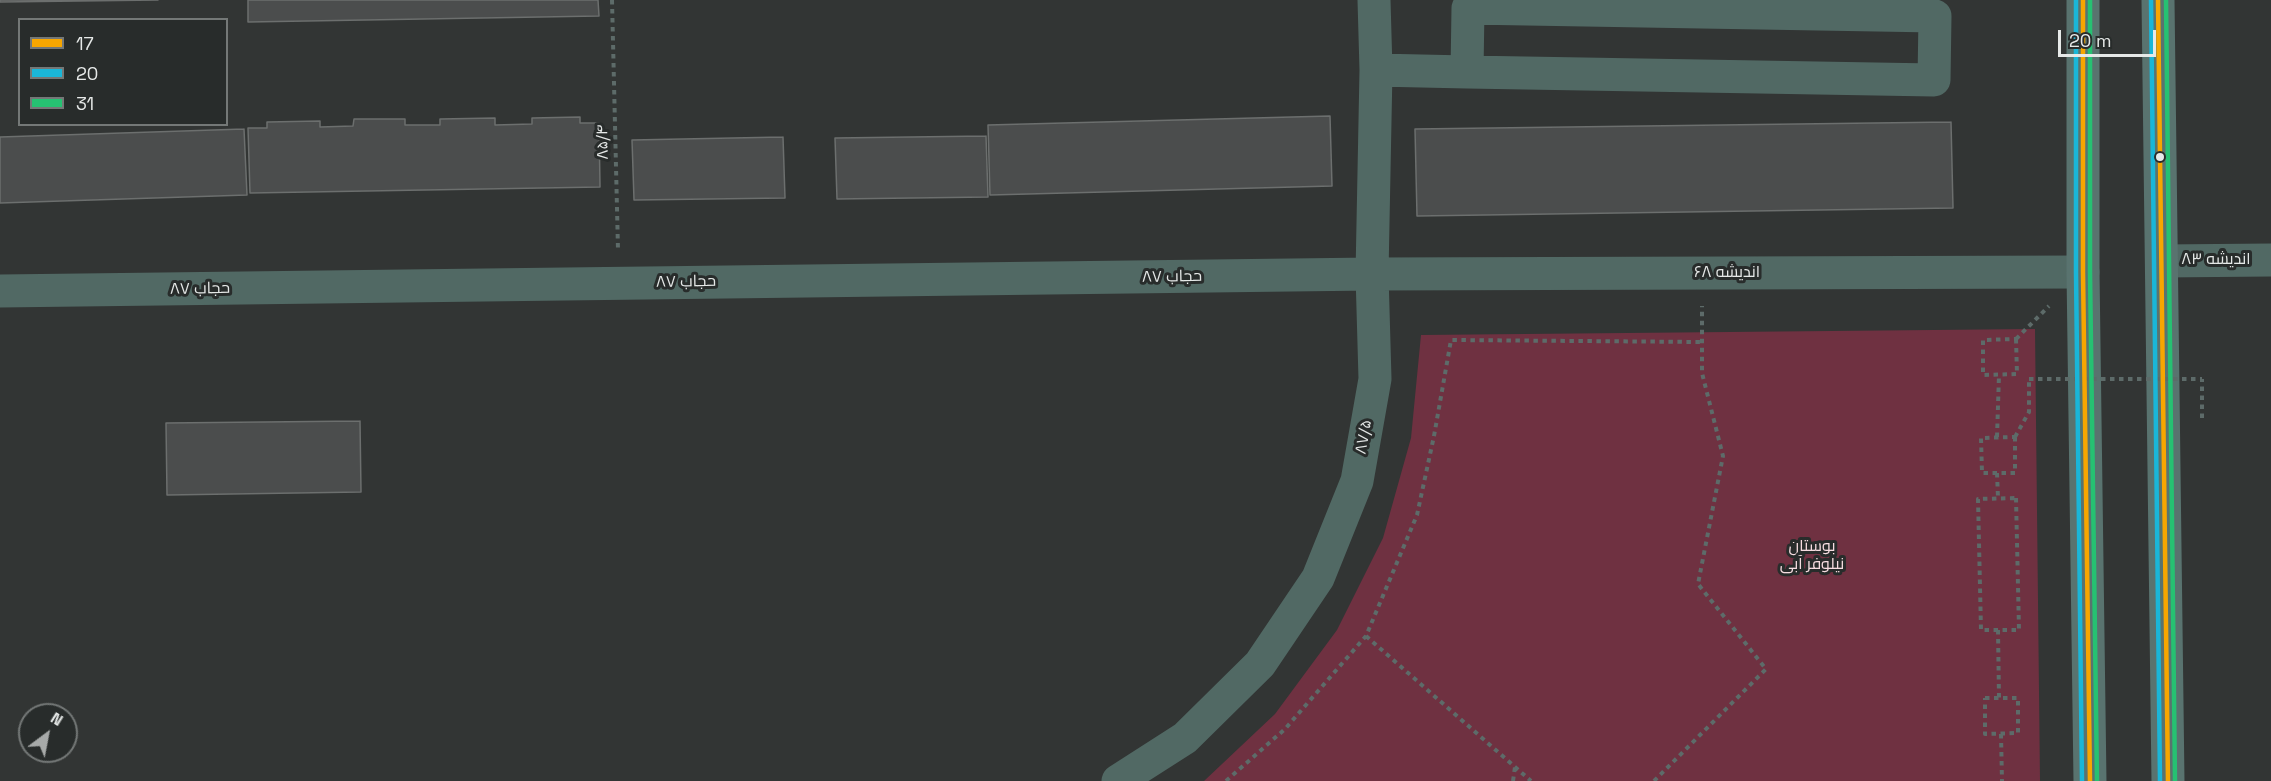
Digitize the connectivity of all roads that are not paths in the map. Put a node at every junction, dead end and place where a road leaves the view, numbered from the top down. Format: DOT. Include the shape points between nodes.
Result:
graph roads {
  1 [pos="1374,0"];
  2 [pos="2083,0"];
  3 [pos="2158,0"];
  4 [pos="1376,70"];
  5 [pos="1467,72"];
  6 [pos="2271,260"];
  7 [pos="2162,261"];
  8 [pos="2083,272"];
  9 [pos="1372,274"];
  10 [pos="0,291"];
  11 [pos="1118,781"];
  12 [pos="2090,781"];
  13 [pos="2168,781"];
  1 -- 4 [label="street, ۸۷/۵"];
  2 -- 8 [label="main road"];
  3 -- 7 [label="main road"];
  4 -- 5 [label="street"];
  4 -- 9 [label="street, ۸۷/۵"];
  5 -- 5 [label="street" via="1934,80 1935,16 1468,8"];
  6 -- 7 [label="street, اندیشه ۸۳"];
  7 -- 13 [label="main road"];
  8 -- 9 [label="street, اندیشه ۶۸"];
  8 -- 12 [label="main road"];
  9 -- 10 [label="street, حجاب ۸۷"];
  9 -- 11 [label="street, ۸۷/۵" via="1375,379 1356,481 1318,578 1260,664 1185,738"];
}
